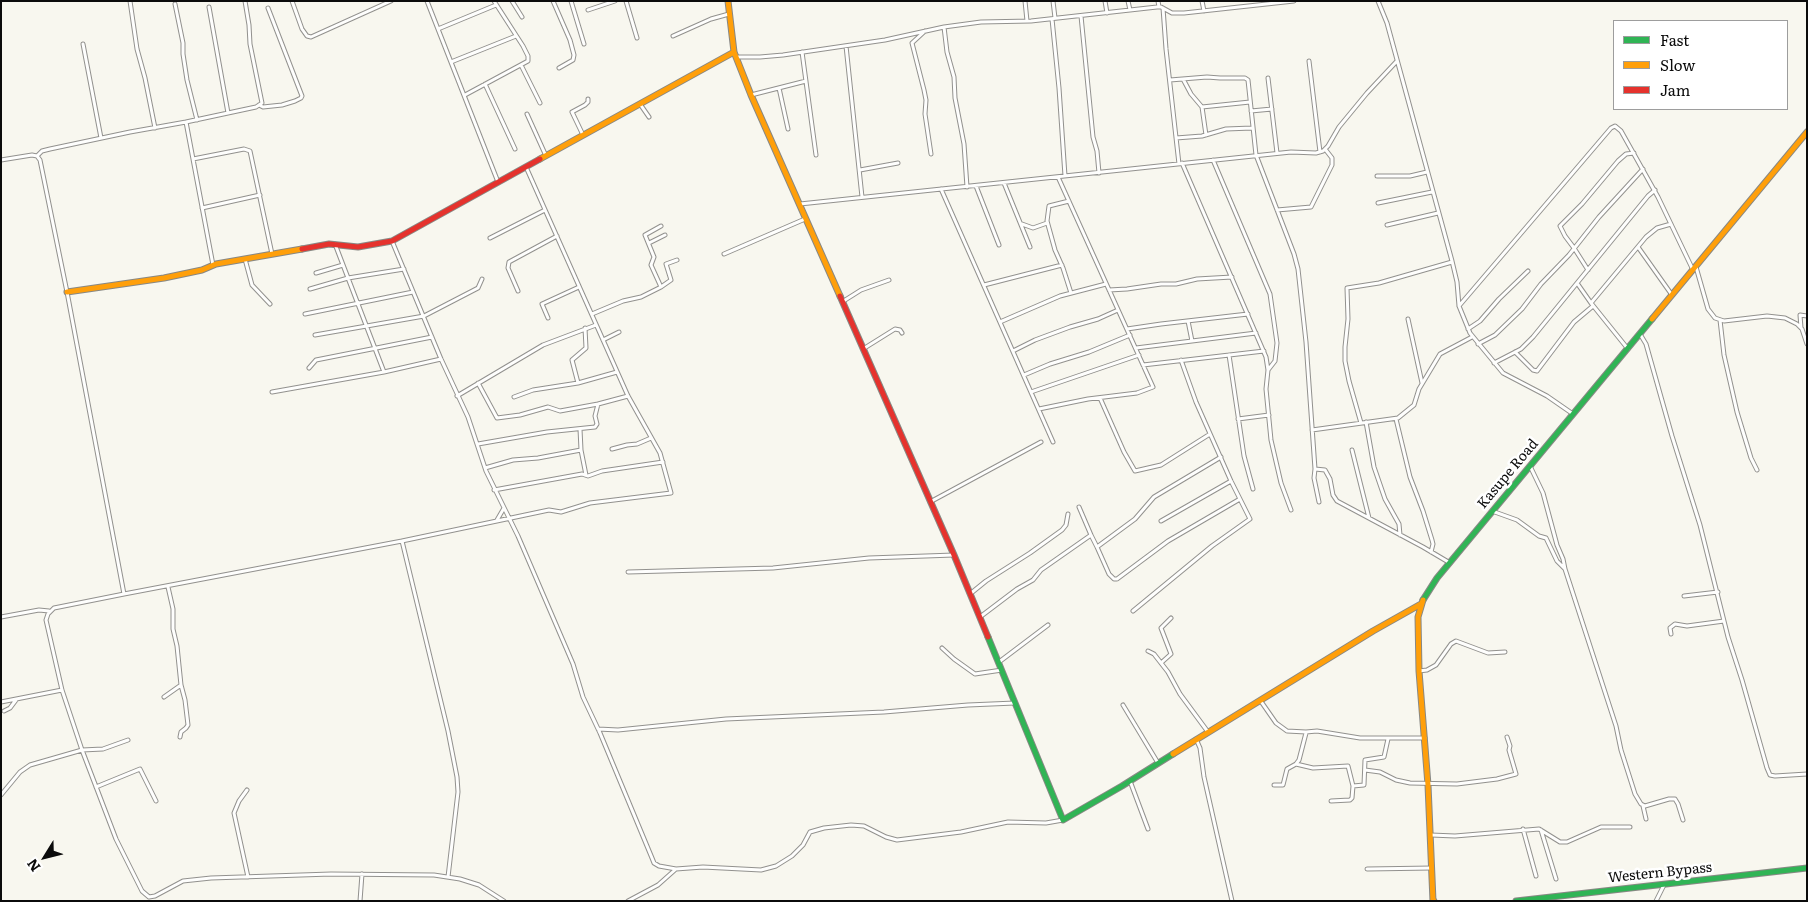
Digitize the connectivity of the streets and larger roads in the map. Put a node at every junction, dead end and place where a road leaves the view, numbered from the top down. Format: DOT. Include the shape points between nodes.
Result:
graph roads {
  1 [pos="130,1"];
  2 [pos="245,1"];
  3 [pos="292,1"];
  4 [pos="392,1"];
  5 [pos="428,1"];
  6 [pos="512,1"];
  7 [pos="553,1"];
  8 [pos="571,1"];
  9 [pos="615,1"];
  10 [pos="626,1"];
  11 [pos="728,1"];
  12 [pos="1025,1"];
  13 [pos="1053,1"];
  14 [pos="1105,1"];
  15 [pos="1128,1"];
  16 [pos="1158,1"];
  17 [pos="1202,1"];
  18 [pos="1294,1"];
  19 [pos="1378,1"];
  20 [pos="609,2"];
  21 [pos="495,3"];
  22 [pos="175,4"];
  23 [pos="209,7"];
  24 [pos="1161,7"];
  25 [pos="268,8"];
  26 [pos="588,10"];
  27 [pos="1130,10"];
  28 [pos="1204,11"];
  29 [pos="1107,13"];
  30 [pos="729,14"];
  31 [pos="1081,16"];
  32 [pos="522,17"];
  33 [pos="1053,18"];
  34 [pos="1027,21"];
  35 [pos="944,26"];
  36 [pos="438,29"];
  37 [pos="926,31"];
  38 [pos="516,36"];
  39 [pos="673,36"];
  40 [pos="637,38"];
  41 [pos="83,44"];
  42 [pos="584,44"];
  43 [pos="846,46"];
  44 [pos="802,52"];
  45 [pos="735,55"];
  46 [pos="1309,61"];
  47 [pos="1397,61"];
  48 [pos="452,62"];
  49 [pos="521,65"];
  50 [pos="559,68"];
  51 [pos="1268,78"];
  52 [pos="1183,79"];
  53 [pos="1170,80"];
  54 [pos="806,81"];
  55 [pos="486,84"];
  56 [pos="779,88"];
  57 [pos="465,95"];
  58 [pos="751,95"];
  59 [pos="588,99"];
  60 [pos="1250,102"];
  61 [pos="540,103"];
  62 [pos="640,104"];
  63 [pos="259,105"];
  64 [pos="1202,107"];
  65 [pos="1272,109"];
  66 [pos="1251,111"];
  67 [pos="228,112"];
  68 [pos="527,114"];
  69 [pos="649,117"];
  70 [pos="197,120"];
  71 [pos="186,122"];
  72 [pos="155,128"];
  73 [pos="1252,128"];
  74 [pos="788,129"];
  75 [pos="1807,132"];
  76 [pos="584,135"];
  77 [pos="1206,135"];
  78 [pos="101,138"];
  79 [pos="1176,138"];
  80 [pos="515,149"];
  81 [pos="1326,149"];
  82 [pos="1320,152"];
  83 [pos="1634,152"];
  84 [pos="1277,153"];
  85 [pos="931,154"];
  86 [pos="816,155"];
  87 [pos="37,156"];
  88 [pos="546,156"];
  89 [pos="1256,156"];
  90 [pos="193,159"];
  91 [pos="1,160"];
  92 [pos="1213,160"];
  93 [pos="898,163"];
  94 [pos="1181,163"];
  95 [pos="526,167"];
  96 [pos="1643,169"];
  97 [pos="860,170"];
  98 [pos="1427,172"];
  99 [pos="1099,173"];
  100 [pos="1065,176"];
  101 [pos="1377,176"];
  102 [pos="1058,177"];
  103 [pos="498,182"];
  104 [pos="1004,183"];
  105 [pos="976,186"];
  106 [pos="967,187"];
  107 [pos="941,190"];
  108 [pos="1654,190"];
  109 [pos="1432,192"];
  110 [pos="260,195"];
  111 [pos="862,198"];
  112 [pos="1069,201"];
  113 [pos="1378,203"];
  114 [pos="799,204"];
  115 [pos="202,208"];
  116 [pos="545,210"];
  117 [pos="1277,210"];
  118 [pos="1438,213"];
  119 [pos="805,219"];
  120 [pos="1021,224"];
  121 [pos="1047,224"];
  122 [pos="1671,224"];
  123 [pos="1387,225"];
  124 [pos="661,226"];
  125 [pos="665,235"];
  126 [pos="556,236"];
  127 [pos="490,238"];
  128 [pos="392,240"];
  129 [pos="649,243"];
  130 [pos="335,244"];
  131 [pos="999,245"];
  132 [pos="1030,246"];
  133 [pos="1638,247"];
  134 [pos="1574,248"];
  135 [pos="272,254"];
  136 [pos="724,254"];
  137 [pos="245,259"];
  138 [pos="677,260"];
  139 [pos="1452,262"];
  140 [pos="213,265"];
  141 [pos="342,265"];
  142 [pos="1062,265"];
  143 [pos="404,269"];
  144 [pos="1694,269"];
  145 [pos="1588,270"];
  146 [pos="1528,271"];
  147 [pos="316,272"];
  148 [pos="1232,277"];
  149 [pos="348,278"];
  150 [pos="482,279"];
  151 [pos="889,280"];
  152 [pos="1577,283"];
  153 [pos="1106,284"];
  154 [pos="984,285"];
  155 [pos="579,287"];
  156 [pos="660,287"];
  157 [pos="310,289"];
  158 [pos="1109,290"];
  159 [pos="518,291"];
  160 [pos="67,292"];
  161 [pos="413,292"];
  162 [pos="1071,293"];
  163 [pos="1672,295"];
  164 [pos="356,302"];
  165 [pos="842,302"];
  166 [pos="270,304"];
  167 [pos="1592,305"];
  168 [pos="1459,306"];
  169 [pos="1118,310"];
  170 [pos="305,314"];
  171 [pos="592,314"];
  172 [pos="1248,314"];
  173 [pos="424,316"];
  174 [pos="1807,316"];
  175 [pos="548,318"];
  176 [pos="1408,319"];
  177 [pos="1720,320"];
  178 [pos="1188,321"];
  179 [pos="1000,322"];
  180 [pos="366,325"];
  181 [pos="596,325"];
  182 [pos="584,328"];
  183 [pos="1127,329"];
  184 [pos="1802,329"];
  185 [pos="1468,330"];
  186 [pos="618,332"];
  187 [pos="902,333"];
  188 [pos="1256,333"];
  189 [pos="1640,334"];
  190 [pos="315,335"];
  191 [pos="1130,336"];
  192 [pos="432,337"];
  193 [pos="1472,337"];
  194 [pos="603,340"];
  195 [pos="1192,341"];
  196 [pos="1478,344"];
  197 [pos="1807,344"];
  198 [pos="375,348"];
  199 [pos="1136,348"];
  200 [pos="1628,348"];
  201 [pos="862,350"];
  202 [pos="1013,351"];
  203 [pos="1264,351"];
  204 [pos="1515,352"];
  205 [pos="1139,355"];
  206 [pos="1230,355"];
  207 [pos="441,359"];
  208 [pos="1181,360"];
  209 [pos="1494,363"];
  210 [pos="1144,365"];
  211 [pos="309,368"];
  212 [pos="1268,370"];
  213 [pos="384,372"];
  214 [pos="617,372"];
  215 [pos="1024,375"];
  216 [pos="478,383"];
  217 [pos="578,383"];
  218 [pos="1422,384"];
  219 [pos="272,392"];
  220 [pos="1031,392"];
  221 [pos="457,396"];
  222 [pos="628,396"];
  223 [pos="514,397"];
  224 [pos="1100,398"];
  225 [pos="598,404"];
  226 [pos="1039,409"];
  227 [pos="1573,414"];
  228 [pos="1268,415"];
  229 [pos="1238,418"];
  230 [pos="1396,419"];
  231 [pos="1366,422"];
  232 [pos="1361,423"];
  233 [pos="580,429"];
  234 [pos="1311,430"];
  235 [pos="1210,434"];
  236 [pos="651,438"];
  237 [pos="1041,442"];
  238 [pos="1053,442"];
  239 [pos="478,444"];
  240 [pos="612,449"];
  241 [pos="581,450"];
  242 [pos="1352,450"];
  243 [pos="1221,457"];
  244 [pos="663,462"];
  245 [pos="1530,466"];
  246 [pos="485,468"];
  247 [pos="1315,469"];
  248 [pos="1757,470"];
  249 [pos="586,476"];
  250 [pos="1231,481"];
  251 [pos="494,490"];
  252 [pos="1253,490"];
  253 [pos="1240,499"];
  254 [pos="930,502"];
  255 [pos="1319,502"];
  256 [pos="1079,507"];
  257 [pos="504,508"];
  258 [pos="1291,510"];
  259 [pos="1492,511"];
  260 [pos="1068,514"];
  261 [pos="508,518"];
  262 [pos="1369,519"];
  263 [pos="497,521"];
  264 [pos="1161,521"];
  265 [pos="1091,535"];
  266 [pos="1400,536"];
  267 [pos="402,541"];
  268 [pos="1097,547"];
  269 [pos="1431,552"];
  270 [pos="954,555"];
  271 [pos="1450,563"];
  272 [pos="1565,569"];
  273 [pos="628,572"];
  274 [pos="168,587"];
  275 [pos="1718,592"];
  276 [pos="124,594"];
  277 [pos="970,594"];
  278 [pos="1684,596"];
  279 [pos="1420,604"];
  280 [pos="50,611"];
  281 [pos="1133,611"];
  282 [pos="1,617"];
  283 [pos="980,617"];
  284 [pos="1171,618"];
  285 [pos="1724,621"];
  286 [pos="1048,625"];
  287 [pos="1671,634"];
  288 [pos="942,648"];
  289 [pos="1148,651"];
  290 [pos="1505,652"];
  291 [pos="999,662"];
  292 [pos="1161,663"];
  293 [pos="1002,670"];
  294 [pos="1419,671"];
  295 [pos="181,685"];
  296 [pos="62,690"];
  297 [pos="164,697"];
  298 [pos="16,699"];
  299 [pos="1260,700"];
  300 [pos="1,702"];
  301 [pos="1016,703"];
  302 [pos="1123,706"];
  303 [pos="4,711"];
  304 [pos="598,729"];
  305 [pos="1208,732"];
  306 [pos="1306,732"];
  307 [pos="180,737"];
  308 [pos="1507,737"];
  309 [pos="1425,738"];
  310 [pos="1196,739"];
  311 [pos="1388,739"];
  312 [pos="128,740"];
  313 [pos="82,750"];
  314 [pos="1158,763"];
  315 [pos="1296,764"];
  316 [pos="1365,770"];
  317 [pos="1807,774"];
  318 [pos="1130,781"];
  319 [pos="1274,785"];
  320 [pos="1428,785"];
  321 [pos="1353,786"];
  322 [pos="96,787"];
  323 [pos="247,790"];
  324 [pos="1,795"];
  325 [pos="156,801"];
  326 [pos="1331,801"];
  327 [pos="1643,806"];
  328 [pos="1646,819"];
  329 [pos="1063,820"];
  330 [pos="1683,820"];
  331 [pos="1630,827"];
  332 [pos="1148,829"];
  333 [pos="1541,829"];
  334 [pos="1523,830"];
  335 [pos="1431,835"];
  336 [pos="676,868"];
  337 [pos="1367,868"];
  338 [pos="1432,868"];
  339 [pos="1807,868"];
  340 [pos="362,874"];
  341 [pos="1536,876"];
  342 [pos="248,877"];
  343 [pos="448,877"];
  344 [pos="1556,879"];
  345 [pos="1664,884"];
  346 [pos="149,899"];
  347 [pos="1433,900"];
  348 [pos="360,901"];
  349 [pos="504,901"];
  350 [pos="628,901"];
  351 [pos="1232,901"];
  352 [pos="1516,901"];
  353 [pos="1656,901"];
  1 -- 72 [label="street"];
  2 -- 63 [label="street" via="262,100"];
  3 -- 4 [label="street" via="302,29 311,37"];
  5 -- 36 [label="street"];
  6 -- 32 [label="street"];
  7 -- 50 [label="street" via="574,55"];
  8 -- 42 [label="street"];
  9 -- 20 [label="street"];
  10 -- 40 [label="street"];
  11 -- 30 [label="street"];
  12 -- 34 [label="street"];
  13 -- 33 [label="street"];
  14 -- 29 [label="street"];
  15 -- 27 [label="street"];
  16 -- 24 [label="street"];
  17 -- 28 [label="street"];
  18 -- 28 [label="street"];
  19 -- 47 [label="street"];
  20 -- 26 [label="street"];
  21 -- 36 [label="street"];
  21 -- 38 [label="street"];
  22 -- 70 [label="street"];
  23 -- 67 [label="street"];
  24 -- 27 [label="street"];
  24 -- 28 [label="street" via="1175,13"];
  24 -- 53 [label="street"];
  25 -- 63 [label="street" via="302,96 282,105"];
  27 -- 29 [label="street"];
  29 -- 31 [label="street"];
  30 -- 39 [label="street"];
  30 -- 45 [label="street"];
  31 -- 33 [label="street"];
  31 -- 99 [label="street"];
  33 -- 34 [label="street"];
  33 -- 100 [label="street"];
  34 -- 35 [label="street"];
  35 -- 37 [label="street"];
  35 -- 106 [label="street" via="964,144"];
  36 -- 48 [label="street"];
  37 -- 43 [label="street"];
  37 -- 85 [label="street" via="912,44 926,97"];
  38 -- 48 [label="street"];
  38 -- 49 [label="street" via="528,56 528,61"];
  41 -- 78 [label="street"];
  43 -- 44 [label="street"];
  43 -- 97 [label="street"];
  44 -- 45 [label="street" via="760,58"];
  44 -- 54 [label="street"];
  45 -- 58 [label="street"];
  45 -- 62 [label="street"];
  46 -- 82 [label="street"];
  47 -- 81 [label="street" via="1367,93"];
  47 -- 98 [label="street"];
  48 -- 57 [label="street"];
  49 -- 55 [label="street"];
  49 -- 61 [label="street"];
  51 -- 65 [label="street"];
  52 -- 53 [label="street"];
  52 -- 60 [label="street" via="1245,78 1248,80"];
  52 -- 64 [label="street"];
  53 -- 79 [label="street"];
  54 -- 56 [label="street"];
  54 -- 86 [label="street"];
  55 -- 57 [label="street"];
  55 -- 80 [label="street"];
  56 -- 58 [label="street"];
  56 -- 74 [label="street"];
  57 -- 103 [label="street"];
  58 -- 114 [label="street"];
  59 -- 76 [label="street" via="585,105 572,112"];
  60 -- 64 [label="street"];
  60 -- 66 [label="street"];
  62 -- 69 [label="street"];
  62 -- 76 [label="street"];
  63 -- 67 [label="street"];
  64 -- 77 [label="street"];
  65 -- 66 [label="street"];
  65 -- 84 [label="street"];
  66 -- 73 [label="street"];
  67 -- 70 [label="street"];
  68 -- 88 [label="street"];
  70 -- 71 [label="street"];
  71 -- 72 [label="street"];
  71 -- 90 [label="street"];
  72 -- 78 [label="street"];
  73 -- 77 [label="street" via="1226,129"];
  73 -- 89 [label="street"];
  75 -- 144 [label="street, Kasupe Road"];
  76 -- 88 [label="street"];
  77 -- 79 [label="street"];
  78 -- 87 [label="street" via="42,151"];
  79 -- 94 [label="street"];
  81 -- 82 [label="street"];
  81 -- 117 [label="street" via="1332,165 1311,207"];
  82 -- 84 [label="street"];
  83 -- 96 [label="street"];
  83 -- 134 [label="street" via="1620,159 1561,224 1562,233"];
  83 -- 168 [label="street" via="1620,129 1611,128"];
  84 -- 89 [label="street"];
  87 -- 91 [label="street"];
  87 -- 160 [label="street"];
  88 -- 95 [label="street"];
  89 -- 92 [label="street"];
  89 -- 117 [label="street"];
  90 -- 110 [label="street" via="247,149 252,154"];
  90 -- 115 [label="street"];
  92 -- 94 [label="street"];
  92 -- 212 [label="street" via="1270,294 1277,343 1275,361"];
  93 -- 97 [label="street"];
  94 -- 99 [label="street"];
  94 -- 148 [label="street"];
  95 -- 103 [label="street"];
  95 -- 116 [label="street"];
  96 -- 108 [label="street"];
  96 -- 134 [label="street"];
  97 -- 111 [label="street"];
  98 -- 101 [label="street" via="1410,176"];
  98 -- 109 [label="street"];
  99 -- 100 [label="street"];
  100 -- 102 [label="street"];
  102 -- 104 [label="street"];
  102 -- 112 [label="street"];
  103 -- 128 [label="street"];
  104 -- 105 [label="street"];
  104 -- 120 [label="street"];
  105 -- 106 [label="street"];
  105 -- 131 [label="street"];
  106 -- 107 [label="street"];
  107 -- 111 [label="street"];
  107 -- 154 [label="street"];
  108 -- 122 [label="street"];
  108 -- 145 [label="street"];
  109 -- 113 [label="street"];
  109 -- 118 [label="street"];
  110 -- 115 [label="street"];
  110 -- 135 [label="street"];
  111 -- 114 [label="street"];
  112 -- 121 [label="street" via="1049,206"];
  112 -- 153 [label="street"];
  114 -- 119 [label="street"];
  115 -- 140 [label="street"];
  116 -- 126 [label="street"];
  116 -- 127 [label="street"];
  117 -- 234 [label="street" via="1298,269"];
  118 -- 123 [label="street"];
  118 -- 139 [label="street"];
  119 -- 136 [label="street"];
  119 -- 165 [label="street"];
  120 -- 121 [label="street" via="1033,228"];
  120 -- 132 [label="street"];
  121 -- 142 [label="street"];
  122 -- 133 [label="street" via="1655,230"];
  122 -- 144 [label="street"];
  124 -- 129 [label="street" via="646,234"];
  125 -- 129 [label="street"];
  126 -- 155 [label="street"];
  126 -- 159 [label="street" via="509,262 508,268"];
  128 -- 130 [label="street" via="358,247"];
  128 -- 143 [label="street"];
  129 -- 156 [label="street" via="654,257 651,265"];
  130 -- 135 [label="street"];
  130 -- 141 [label="street"];
  133 -- 163 [label="street"];
  133 -- 167 [label="street"];
  134 -- 145 [label="street"];
  134 -- 196 [label="street" via="1522,309 1493,337"];
  135 -- 137 [label="street"];
  137 -- 140 [label="street"];
  137 -- 166 [label="street" via="252,284"];
  138 -- 156 [label="street" via="666,264 671,280"];
  139 -- 168 [label="street"];
  139 -- 232 [label="street" via="1379,283 1347,288 1345,361"];
  140 -- 160 [label="street" via="164,278"];
  141 -- 147 [label="street"];
  141 -- 149 [label="street"];
  142 -- 154 [label="street"];
  142 -- 162 [label="street"];
  143 -- 149 [label="street"];
  143 -- 161 [label="street"];
  144 -- 163 [label="street, Kasupe Road"];
  144 -- 177 [label="street" via="1708,309"];
  145 -- 152 [label="street"];
  146 -- 185 [label="street"];
  148 -- 158 [label="street"];
  148 -- 172 [label="street"];
  149 -- 157 [label="street"];
  149 -- 164 [label="street"];
  150 -- 173 [label="street" via="478,288"];
  151 -- 165 [label="street" via="861,290"];
  152 -- 167 [label="street"];
  152 -- 204 [label="street" via="1533,337"];
  153 -- 158 [label="street"];
  153 -- 162 [label="street"];
  154 -- 179 [label="street"];
  155 -- 171 [label="street"];
  155 -- 175 [label="street" via="542,304"];
  156 -- 171 [label="street"];
  158 -- 169 [label="street"];
  160 -- 276 [label="street"];
  161 -- 164 [label="street"];
  161 -- 173 [label="street"];
  162 -- 179 [label="street"];
  163 -- 189 [label="street, Kasupe Road"];
  164 -- 170 [label="street"];
  164 -- 180 [label="street"];
  165 -- 201 [label="street"];
  167 -- 200 [label="street"];
  167 -- 204 [label="street" via="1574,322 1537,371"];
  168 -- 185 [label="street"];
  169 -- 183 [label="street"];
  169 -- 202 [label="street"];
  171 -- 181 [label="street"];
  172 -- 178 [label="street"];
  172 -- 188 [label="street"];
  173 -- 180 [label="street"];
  173 -- 192 [label="street"];
  174 -- 184 [label="street" via="1800,316"];
  176 -- 218 [label="street"];
  177 -- 184 [label="street" via="1777,316 1792,320"];
  177 -- 248 [label="street" via="1737,412"];
  178 -- 183 [label="street"];
  178 -- 195 [label="street"];
  179 -- 202 [label="street"];
  180 -- 190 [label="street"];
  180 -- 198 [label="street"];
  181 -- 182 [label="street"];
  181 -- 194 [label="street"];
  182 -- 216 [label="street" via="543,345"];
  182 -- 217 [label="street" via="586,348 572,360"];
  183 -- 191 [label="street"];
  184 -- 197 [label="street"];
  185 -- 193 [label="street"];
  186 -- 194 [label="street"];
  187 -- 201 [label="street" via="894,329"];
  188 -- 195 [label="street"];
  188 -- 203 [label="street"];
  189 -- 200 [label="street, Kasupe Road"];
  189 -- 275 [label="street" via="1646,344"];
  191 -- 199 [label="street"];
  191 -- 215 [label="street"];
  192 -- 198 [label="street"];
  192 -- 207 [label="street"];
  193 -- 196 [label="street"];
  193 -- 218 [label="street" via="1442,352"];
  194 -- 214 [label="street"];
  195 -- 199 [label="street"];
  196 -- 209 [label="street"];
  198 -- 211 [label="street" via="316,360"];
  198 -- 213 [label="street"];
  199 -- 205 [label="street"];
  200 -- 227 [label="street, Kasupe Road"];
  201 -- 254 [label="street"];
  202 -- 215 [label="street"];
  203 -- 206 [label="street"];
  203 -- 212 [label="street"];
  204 -- 209 [label="street"];
  205 -- 210 [label="street"];
  205 -- 220 [label="street"];
  206 -- 208 [label="street"];
  206 -- 229 [label="street"];
  207 -- 213 [label="street"];
  207 -- 221 [label="street"];
  208 -- 210 [label="street"];
  208 -- 235 [label="street"];
  209 -- 227 [label="street" via="1506,375 1548,396"];
  210 -- 224 [label="street" via="1153,388"];
  212 -- 228 [label="street"];
  213 -- 219 [label="street"];
  214 -- 217 [label="street"];
  214 -- 222 [label="street"];
  215 -- 220 [label="street"];
  216 -- 221 [label="street"];
  216 -- 225 [label="street" via="497,418 548,407 560,411"];
  217 -- 223 [label="street" via="533,390"];
  218 -- 230 [label="street" via="1414,405"];
  220 -- 226 [label="street"];
  221 -- 239 [label="street"];
  222 -- 225 [label="street"];
  222 -- 236 [label="street"];
  224 -- 226 [label="street"];
  224 -- 235 [label="street" via="1135,471 1160,465"];
  225 -- 233 [label="street" via="594,416 596,426"];
  226 -- 238 [label="street"];
  227 -- 245 [label="street, Kasupe Road"];
  228 -- 229 [label="street"];
  228 -- 258 [label="street" via="1275,460"];
  229 -- 252 [label="street"];
  230 -- 231 [label="street"];
  230 -- 269 [label="street" via="1410,477 1432,540"];
  231 -- 232 [label="street"];
  231 -- 266 [label="street" via="1374,467 1385,499 1398,520"];
  232 -- 234 [label="street"];
  233 -- 239 [label="street"];
  233 -- 241 [label="street"];
  234 -- 247 [label="street"];
  235 -- 243 [label="street"];
  236 -- 240 [label="street"];
  236 -- 244 [label="street"];
  237 -- 254 [label="street"];
  239 -- 246 [label="street"];
  241 -- 246 [label="street" via="513,460"];
  241 -- 249 [label="street"];
  242 -- 262 [label="street"];
  243 -- 250 [label="street"];
  243 -- 268 [label="street" via="1154,497 1135,519"];
  244 -- 249 [label="street"];
  244 -- 261 [label="street" via="672,490 670,493"];
  245 -- 259 [label="street, Kasupe Road"];
  245 -- 272 [label="street" via="1543,493"];
  246 -- 251 [label="street"];
  247 -- 255 [label="street"];
  247 -- 262 [label="street" via="1325,470 1335,500"];
  249 -- 251 [label="street" via="582,474"];
  250 -- 253 [label="street"];
  250 -- 264 [label="street"];
  251 -- 257 [label="street"];
  253 -- 268 [label="street" via="1168,540 1117,579 1109,574"];
  253 -- 281 [label="street" via="1249,520"];
  254 -- 270 [label="street"];
  256 -- 265 [label="street"];
  257 -- 261 [label="street"];
  257 -- 263 [label="street"];
  259 -- 271 [label="street, Kasupe Road"];
  259 -- 272 [label="street" via="1517,520 1546,538"];
  260 -- 277 [label="street" via="1062,530"];
  261 -- 263 [label="street"];
  261 -- 304 [label="street" via="573,664 583,697"];
  262 -- 266 [label="street"];
  263 -- 267 [label="street"];
  265 -- 268 [label="street"];
  265 -- 283 [label="street"];
  266 -- 269 [label="street"];
  267 -- 274 [label="street"];
  267 -- 343 [label="street" via="456,777 458,792"];
  269 -- 271 [label="street"];
  270 -- 273 [label="street" via="868,558 773,568"];
  270 -- 277 [label="street"];
  271 -- 279 [label="street, Kasupe Road"];
  272 -- 327 [label="street" via="1633,789"];
  274 -- 276 [label="street"];
  274 -- 295 [label="street"];
  275 -- 278 [label="street"];
  275 -- 285 [label="street"];
  276 -- 280 [label="street" via="60,606"];
  277 -- 283 [label="street"];
  279 -- 294 [label="street, Kasupe Road"];
  279 -- 299 [label="street"];
  280 -- 282 [label="street"];
  280 -- 296 [label="street" via="46,620"];
  283 -- 291 [label="street"];
  284 -- 292 [label="street" via="1162,628 1171,654"];
  285 -- 287 [label="street" via="1687,626 1675,624 1670,628"];
  285 -- 317 [label="street" via="1769,773 1775,776"];
  286 -- 291 [label="street"];
  288 -- 293 [label="street" via="975,674"];
  289 -- 292 [label="street"];
  290 -- 294 [label="street" via="1488,652 1456,641 1436,665"];
  291 -- 293 [label="street"];
  292 -- 305 [label="street"];
  293 -- 301 [label="street"];
  294 -- 309 [label="street, Kasupe Road"];
  295 -- 297 [label="street"];
  295 -- 307 [label="street" via="188,724"];
  296 -- 298 [label="street"];
  296 -- 313 [label="street"];
  298 -- 300 [label="street"];
  298 -- 303 [label="street"];
  299 -- 305 [label="street"];
  299 -- 306 [label="street" via="1284,730"];
  301 -- 304 [label="street"];
  301 -- 329 [label="street"];
  302 -- 314 [label="street"];
  304 -- 336 [label="street" via="654,863"];
  305 -- 310 [label="street"];
  306 -- 311 [label="street" via="1317,730 1360,738"];
  306 -- 315 [label="street"];
  308 -- 320 [label="street" via="1516,774 1484,782"];
  309 -- 311 [label="street"];
  309 -- 320 [label="street, Kasupe Road"];
  310 -- 314 [label="street"];
  310 -- 351 [label="street"];
  311 -- 316 [label="street" via="1384,757 1365,760"];
  312 -- 313 [label="street" via="103,749"];
  313 -- 322 [label="street"];
  313 -- 324 [label="street" via="30,764"];
  314 -- 318 [label="street"];
  315 -- 319 [label="street" via="1287,769 1283,785"];
  315 -- 321 [label="street" via="1313,768 1348,766"];
  316 -- 320 [label="street" via="1380,772 1403,782"];
  316 -- 321 [label="street" via="1364,786"];
  318 -- 329 [label="street"];
  318 -- 332 [label="street"];
  320 -- 335 [label="street, Kasupe Road"];
  321 -- 326 [label="street" via="1352,799"];
  322 -- 325 [label="street" via="140,769"];
  322 -- 346 [label="street" via="125,858"];
  323 -- 342 [label="street" via="234,813"];
  327 -- 328 [label="street"];
  327 -- 330 [label="street" via="1675,799"];
  329 -- 336 [label="street" via="997,823 961,832 896,840 864,826 824,828 810,832 803,845 785,862 761,870"];
  331 -- 333 [label="street" via="1601,827 1567,842 1560,842"];
  333 -- 334 [label="street"];
  333 -- 344 [label="street"];
  334 -- 335 [label="street"];
  334 -- 341 [label="street"];
  335 -- 338 [label="street, Kasupe Road"];
  336 -- 350 [label="street" via="658,885"];
  337 -- 338 [label="street"];
  338 -- 347 [label="street, Kasupe Road"];
  339 -- 345 [label="street, Western Bypass"];
  340 -- 342 [label="street"];
  340 -- 343 [label="street"];
  340 -- 348 [label="street"];
  342 -- 346 [label="street" via="183,881"];
  343 -- 349 [label="street" via="479,885"];
  345 -- 352 [label="street, Western Bypass"];
  345 -- 353 [label="street"];
}
